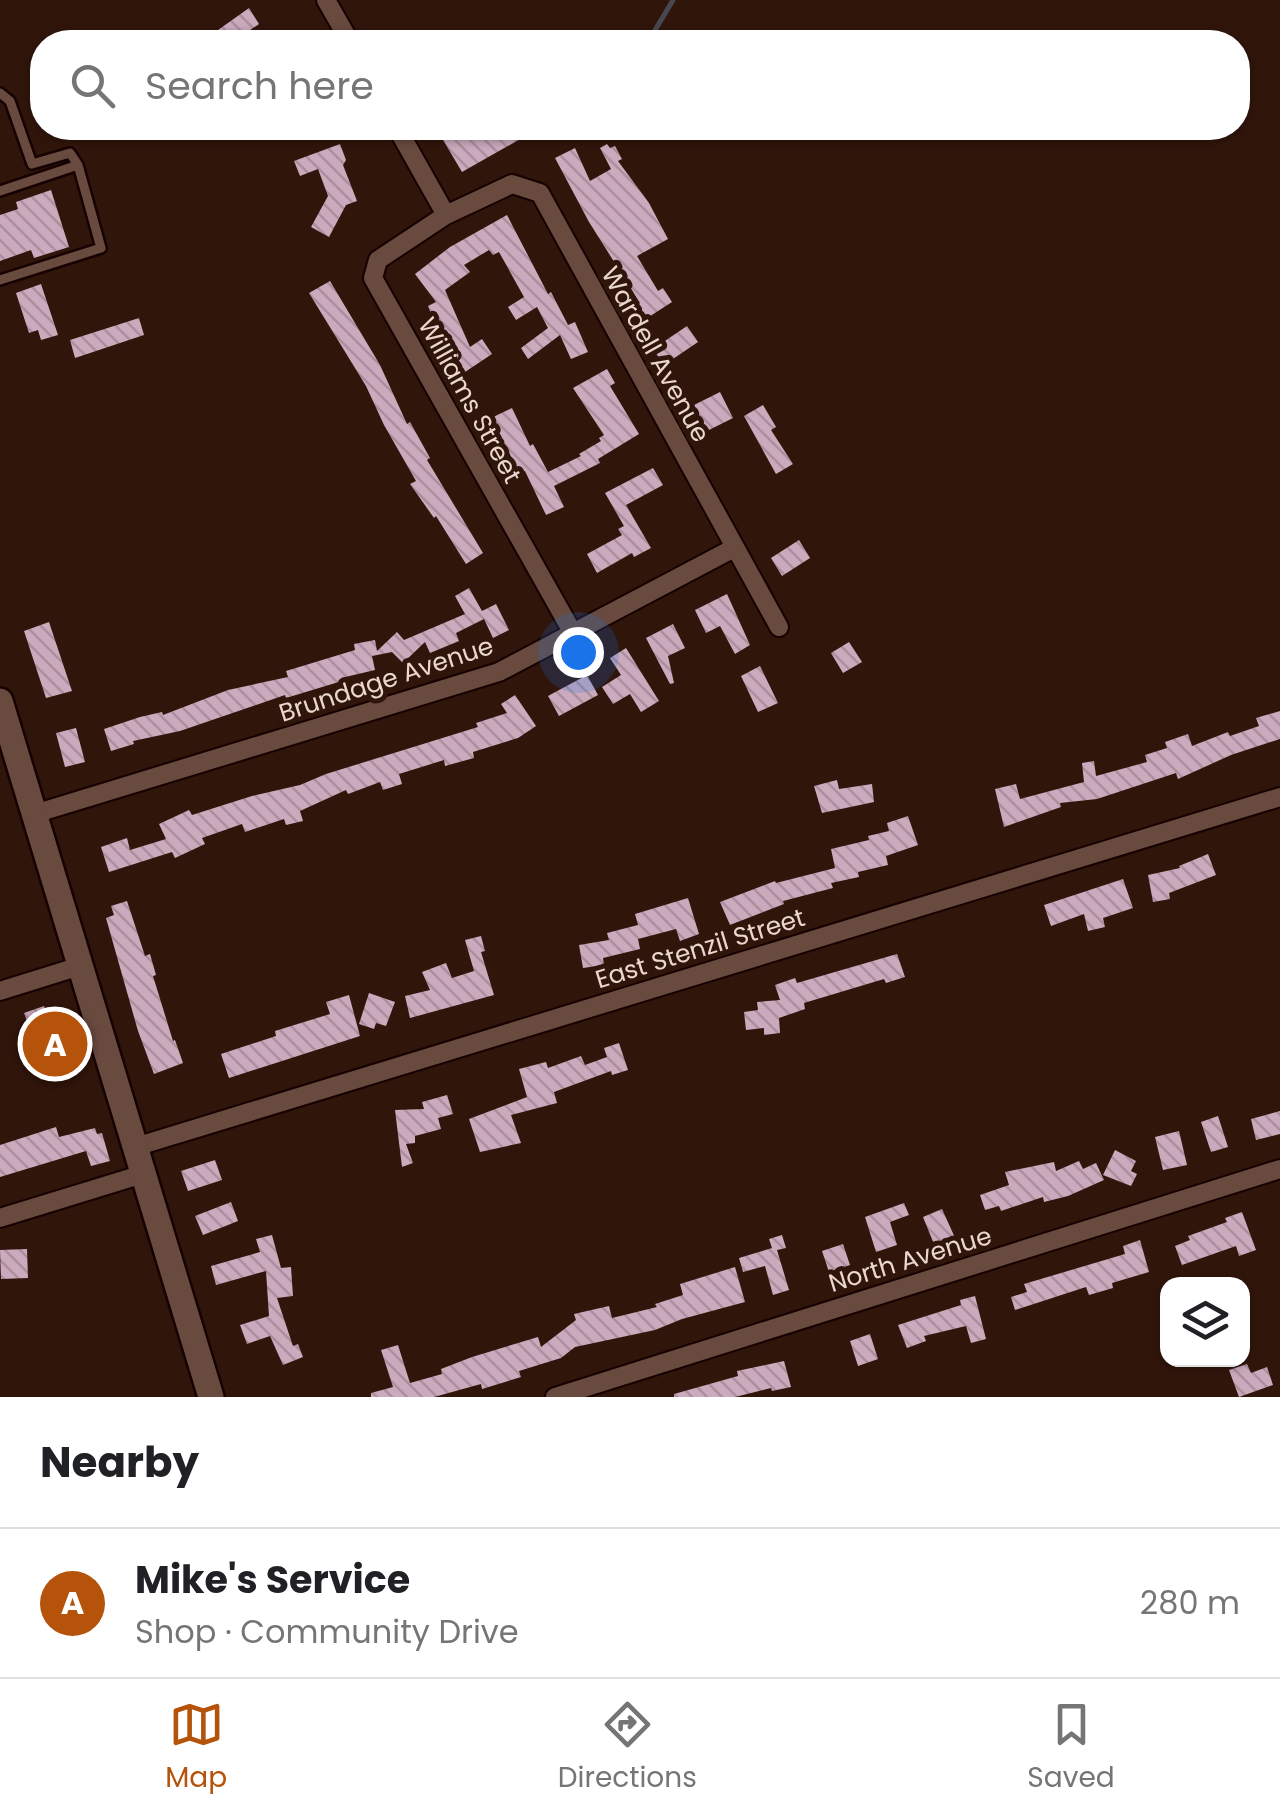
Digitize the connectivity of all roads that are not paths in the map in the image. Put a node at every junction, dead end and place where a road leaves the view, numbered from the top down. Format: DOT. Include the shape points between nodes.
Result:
graph roads {
  1 [pos="326,0"];
  2 [pos="343,30"];
  3 [pos="0,93"];
  4 [pos="405,140"];
  5 [pos="78,165"];
  6 [pos="0,190"];
  7 [pos="446,215"];
  8 [pos="0,280"];
  9 [pos="734,548"];
  10 [pos="779,628"];
  11 [pos="574,635"];
  12 [pos="0,701"];
  13 [pos="1280,797"];
  14 [pos="34,814"];
  15 [pos="80,966"];
  16 [pos="0,991"];
  17 [pos="135,1148"];
  18 [pos="1280,1169"];
  19 [pos="143,1174"];
  20 [pos="0,1218"];
  21 [pos="211,1397"];
  22 [pos="555,1397"];
  1 -- 2 [label="street"];
  3 -- 5 [label="lane" via="10,101 32,164 70,153"];
  4 -- 7 [label="street"];
  5 -- 6 [label="lane"];
  5 -- 8 [label="lane" via="101,248"];
  7 -- 9 [label="street, Wardell Avenue" via="512,184 540,193"];
  7 -- 11 [label="street, Williams Street" via="378,260 373,278"];
  9 -- 10 [label="street, Wardell Avenue"];
  9 -- 11 [label="street, Brundage Avenue"];
  11 -- 14 [label="street, Brundage Avenue" via="499,672"];
  12 -- 14 [label="street"];
  13 -- 17 [label="street, East Stenzil Street"];
  14 -- 15 [label="street"];
  15 -- 16 [label="street"];
  15 -- 17 [label="street"];
  17 -- 19 [label="street"];
  18 -- 22 [label="street, North Avenue"];
  19 -- 20 [label="street"];
  19 -- 21 [label="street"];
}
